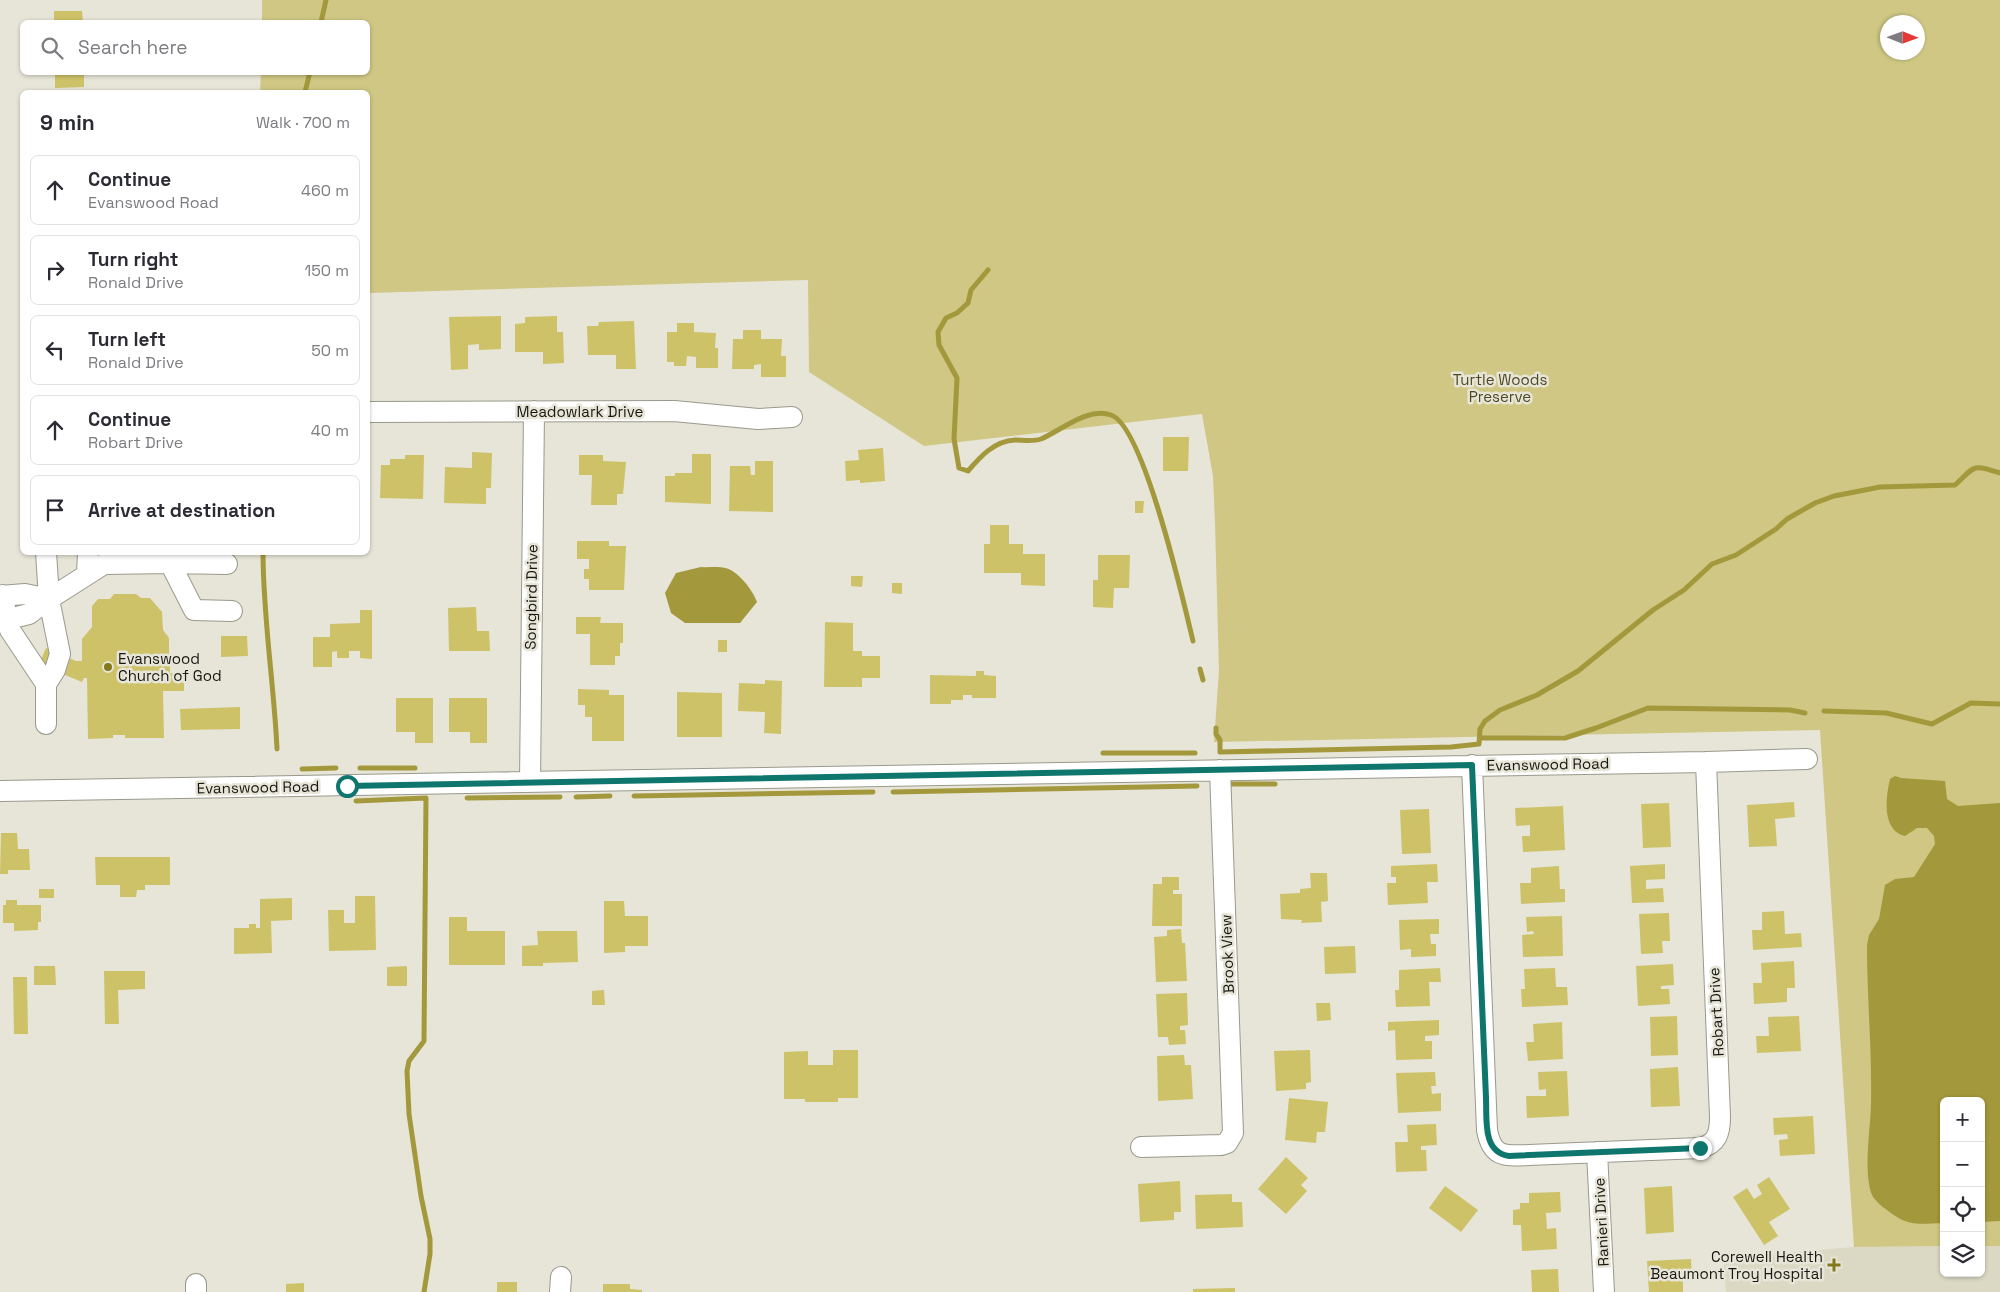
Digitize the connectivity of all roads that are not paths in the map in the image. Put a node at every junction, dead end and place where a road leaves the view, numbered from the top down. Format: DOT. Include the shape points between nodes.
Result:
graph roads {
  1 [pos="534,411"];
  2 [pos="370,412"];
  3 [pos="792,417"];
  4 [pos="46,555"];
  5 [pos="88,555"];
  6 [pos="170,563"];
  7 [pos="227,564"];
  8 [pos="88,574"];
  9 [pos="2,595"];
  10 [pos="49,599"];
  11 [pos="232,611"];
  12 [pos="3,621"];
  13 [pos="46,684"];
  14 [pos="46,724"];
  15 [pos="1806,758"];
  16 [pos="1706,762"];
  17 [pos="1472,765"];
  18 [pos="1220,770"];
  19 [pos="530,782"];
  20 [pos="0,791"];
  21 [pos="1142,1147"];
  22 [pos="1597,1152"];
  23 [pos="1604,1292"];
  1 -- 2 [label="street, Meadowlark Drive"];
  1 -- 3 [label="street, Meadowlark Drive" via="674,410 758,419"];
  1 -- 19 [label="street, Songbird Drive"];
  4 -- 10 [label="street"];
  5 -- 8 [label="street"];
  6 -- 7 [label="street"];
  6 -- 8 [label="street" via="104,564"];
  6 -- 11 [label="street" via="194,610"];
  8 -- 10 [label="street"];
  9 -- 10 [label="street" via="26,594"];
  9 -- 12 [label="street"];
  10 -- 12 [label="street" via="29,614"];
  10 -- 13 [label="street" via="60,654"];
  12 -- 13 [label="street"];
  13 -- 14 [label="street"];
  15 -- 16 [label="street, Evanswood Road"];
  16 -- 17 [label="street, Evanswood Road"];
  16 -- 22 [label="street, Robart Drive" via="1720,1130 1713,1143 1700,1148"];
  17 -- 18 [label="street, Evanswood Road"];
  17 -- 22 [label="street, Robart Drive" via="1489,1142 1494,1149 1509,1156"];
  18 -- 19 [label="street, Evanswood Road"];
  18 -- 21 [label="street, Brook View" via="1234,1125 1231,1138 1221,1145"];
  19 -- 20 [label="street, Evanswood Road"];
  22 -- 23 [label="street, Ranieri Drive"];
}
